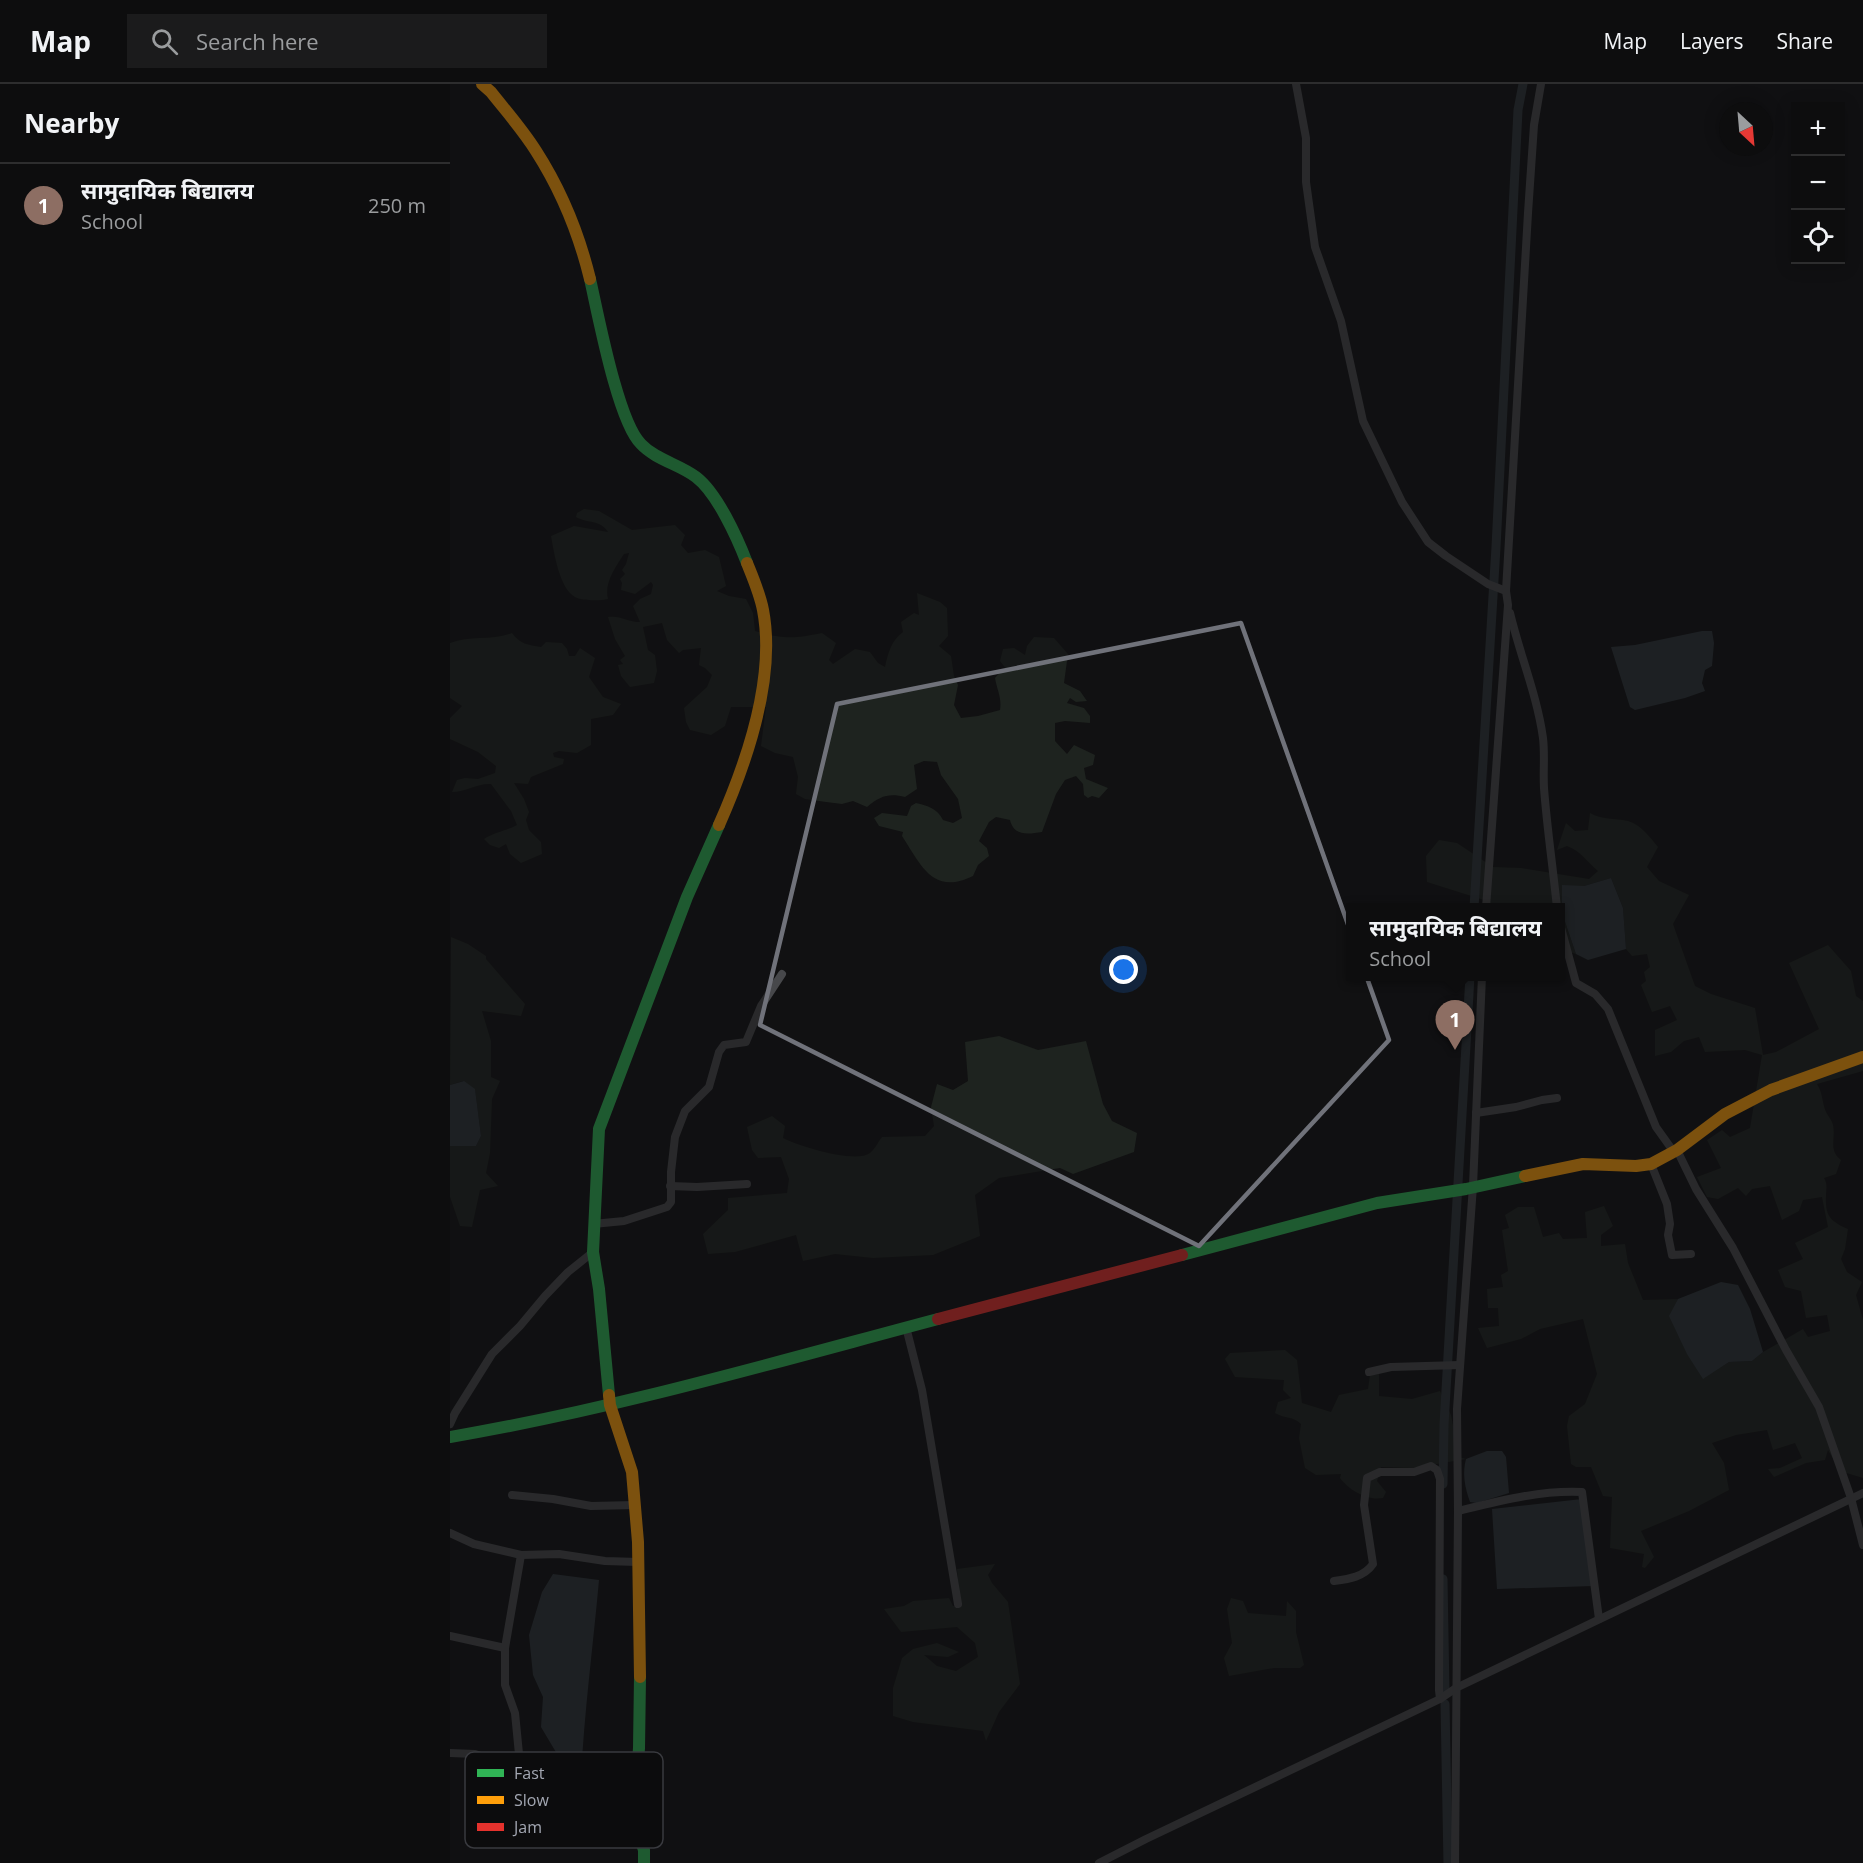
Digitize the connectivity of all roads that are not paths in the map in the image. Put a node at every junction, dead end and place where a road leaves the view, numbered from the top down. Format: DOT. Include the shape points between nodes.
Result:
graph roads {
  1 [pos="482,84"];
  2 [pos="1296,84"];
  3 [pos="1541,84"];
  4 [pos="1502,591"];
  5 [pos="1508,604"];
  6 [pos="1486,903"];
  7 [pos="1556,903"];
  8 [pos="1565,942"];
  9 [pos="782,974"];
  10 [pos="1482,981"];
  11 [pos="1863,1057"];
  12 [pos="1557,1098"];
  13 [pos="1476,1113"];
  14 [pos="1677,1150"];
  15 [pos="1651,1164"];
  16 [pos="747,1184"];
  17 [pos="670,1186"];
  18 [pos="1469,1188"];
  19 [pos="593,1224"];
  20 [pos="593,1252"];
  21 [pos="1692,1254"];
  22 [pos="906,1327"];
  23 [pos="1460,1365"];
  24 [pos="1369,1371"];
  25 [pos="610,1405"];
  26 [pos="450,1424"];
  27 [pos="450,1437"];
  28 [pos="1863,1493"];
  29 [pos="512,1495"];
  30 [pos="1851,1498"];
  31 [pos="635,1505"];
  32 [pos="1458,1511"];
  33 [pos="450,1533"];
  34 [pos="1863,1545"];
  35 [pos="521,1555"];
  36 [pos="638,1562"];
  37 [pos="1334,1581"];
  38 [pos="958,1604"];
  39 [pos="1599,1619"];
  40 [pos="450,1636"];
  41 [pos="505,1648"];
  42 [pos="1456,1688"];
  43 [pos="1440,1699"];
  44 [pos="519,1752"];
  45 [pos="637,1752"];
  46 [pos="450,1753"];
  47 [pos="465,1754"];
  48 [pos="643,1848"];
  49 [pos="644,1863"];
  50 [pos="1099,1863"];
  51 [pos="1455,1863"];
  1 -- 19 [label="street" via="536,150 562,197 585,258 615,383 630,427 640,444 696,477 718,503 741,548 764,613 764,676 750,746 687,897 599,1129"];
  2 -- 4 [label="street" via="1306,138 1306,182 1315,247 1341,321 1363,421 1402,502 1428,542"];
  3 -- 4 [label="street" via="1534,125"];
  4 -- 5 [label="street"];
  5 -- 6 [label="street"];
  5 -- 7 [label="street" via="1542,736"];
  8 -- 14 [label="street" via="1576,983 1594,994 1608,1010 1656,1127 1671,1148"];
  9 -- 17 [label="street" via="761,1006 746,1042 724,1045 709,1088 685,1111 675,1137"];
  10 -- 13 [label="street"];
  11 -- 14 [label="street" via="1771,1090 1725,1114"];
  12 -- 13 [label="street"];
  13 -- 18 [label="street"];
  14 -- 15 [label="street"];
  14 -- 30 [label="street" via="1819,1407"];
  15 -- 18 [label="street" via="1583,1164"];
  15 -- 21 [label="street" via="1667,1204 1672,1255"];
  16 -- 17 [label="street"];
  17 -- 19 [label="street" via="667,1207 624,1221"];
  18 -- 22 [label="street" via="1377,1203"];
  18 -- 23 [label="street"];
  19 -- 20 [label="street"];
  20 -- 25 [label="street"];
  20 -- 26 [label="street" via="544,1296 492,1354"];
  22 -- 25 [label="street"];
  22 -- 38 [label="street" via="922,1390"];
  23 -- 24 [label="street"];
  23 -- 32 [label="street"];
  25 -- 27 [label="street"];
  25 -- 31 [label="street" via="632,1472"];
  28 -- 30 [label="street"];
  29 -- 31 [label="street" via="591,1506"];
  30 -- 34 [label="street"];
  30 -- 39 [label="street"];
  31 -- 36 [label="street"];
  32 -- 39 [label="street" via="1558,1491 1582,1492"];
  32 -- 42 [label="street"];
  33 -- 35 [label="street" via="474,1544"];
  35 -- 36 [label="street" via="559,1554"];
  35 -- 41 [label="street"];
  36 -- 45 [label="street"];
  37 -- 43 [label="street" via="1367,1572 1373,1564 1364,1505 1367,1478 1380,1472 1414,1472 1431,1466 1437,1470"];
  39 -- 42 [label="street"];
  40 -- 41 [label="street"];
  41 -- 44 [label="street" via="505,1685 515,1713"];
  42 -- 43 [label="street"];
  42 -- 51 [label="street"];
  43 -- 50 [label="street"];
  46 -- 47 [label="street"];
  48 -- 49 [label="street"];
}
